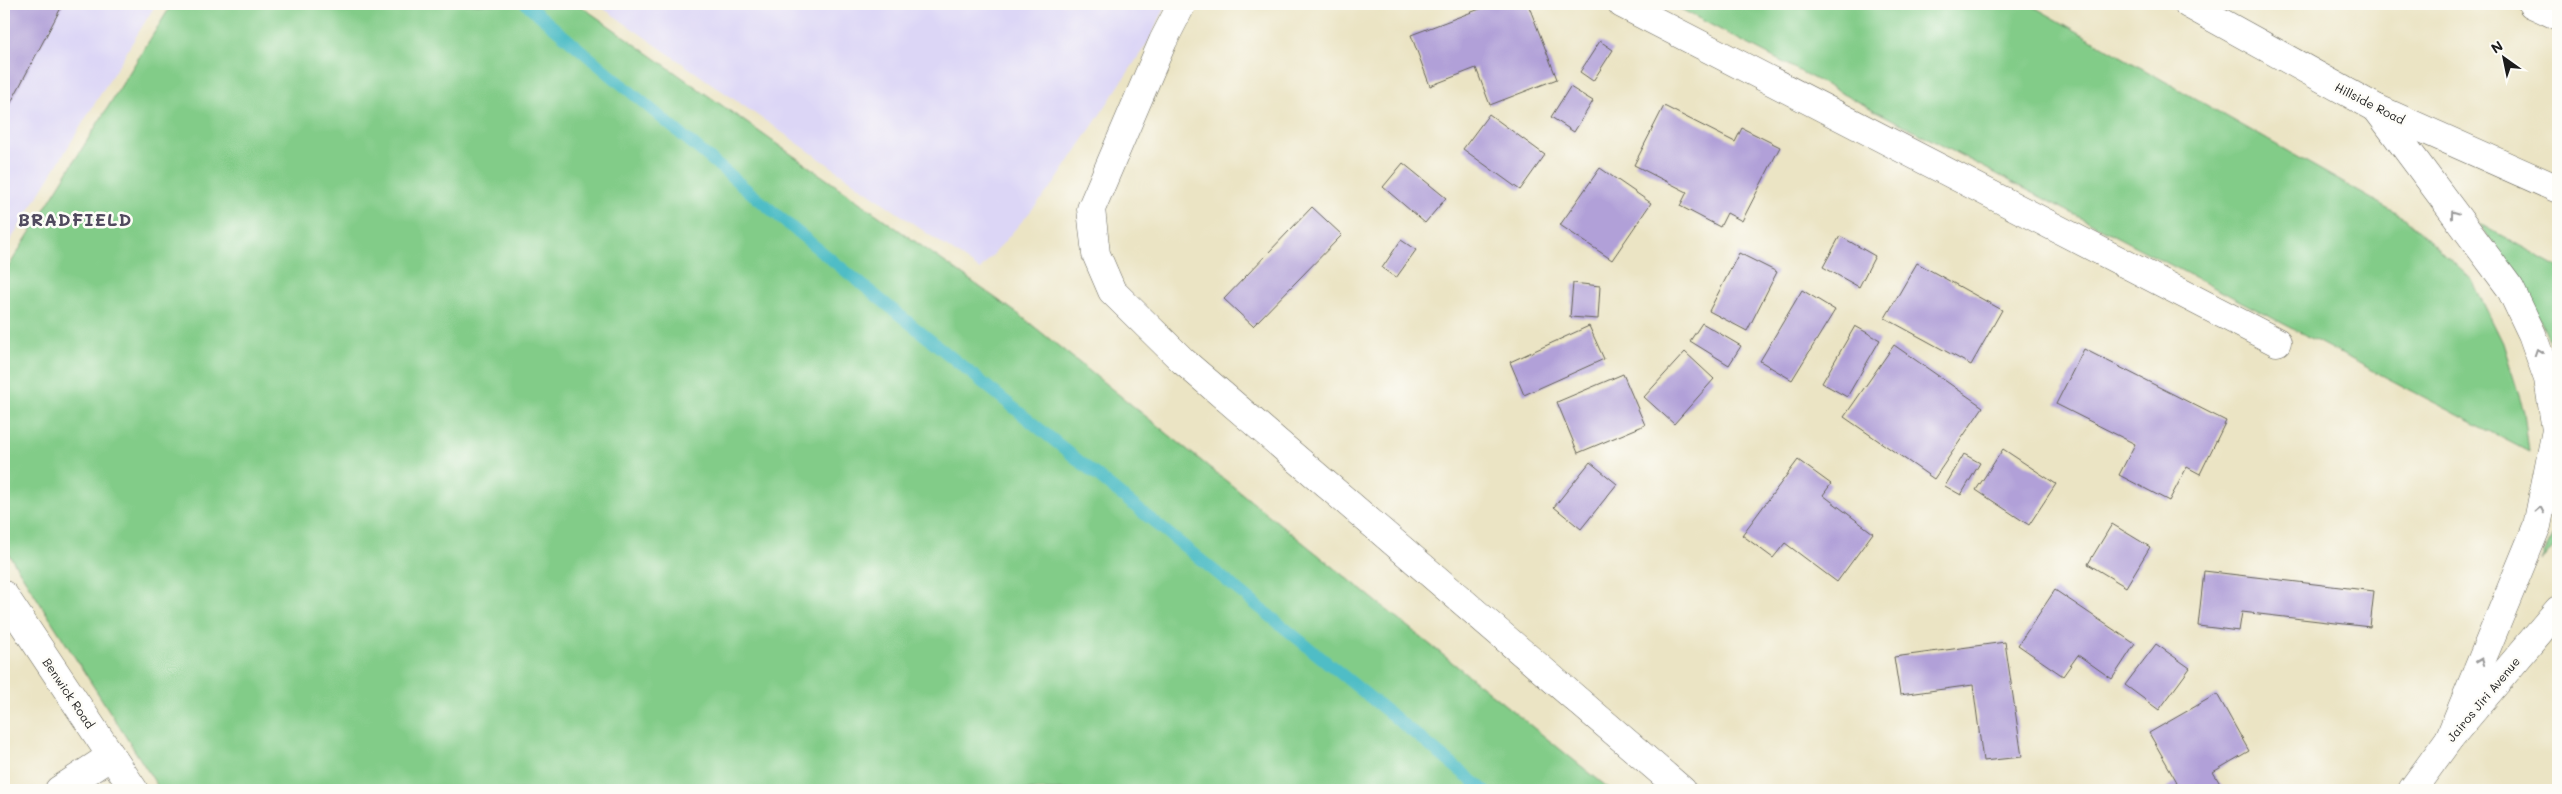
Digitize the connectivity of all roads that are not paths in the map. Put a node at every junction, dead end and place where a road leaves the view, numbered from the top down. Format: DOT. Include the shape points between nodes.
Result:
graph roads {
  1 [pos="1182,4"];
  2 [pos="1622,4"];
  3 [pos="2188,4"];
  4 [pos="2532,4"];
  5 [pos="2558,16"];
  6 [pos="2376,108"];
  7 [pos="2558,189"];
  8 [pos="2277,342"];
  9 [pos="4,595"];
  10 [pos="2556,613"];
  11 [pos="2449,739"];
  12 [pos="112,756"];
  13 [pos="59,790"];
  14 [pos="134,790"];
  15 [pos="1682,790"];
  16 [pos="2412,790"];
  1 -- 15 [label="street" via="1163,40 1091,209 1096,254 1112,291 1183,361"];
  2 -- 8 [label="street"];
  3 -- 6 [label="street, Hillside Road"];
  4 -- 5 [label="street"];
  6 -- 7 [label="street, Hillside Road"];
  11 -- 6 [label="street, one-way" via="2537,526 2556,430 2548,380 2532,334 2510,288"];
  9 -- 12 [label="street, Benwick Road"];
  10 -- 11 [label="street, Jairos Jiri Avenue"];
  11 -- 16 [label="street, Jairos Jiri Avenue"];
  12 -- 13 [label="street"];
  12 -- 14 [label="street, Benwick Road"];
}
